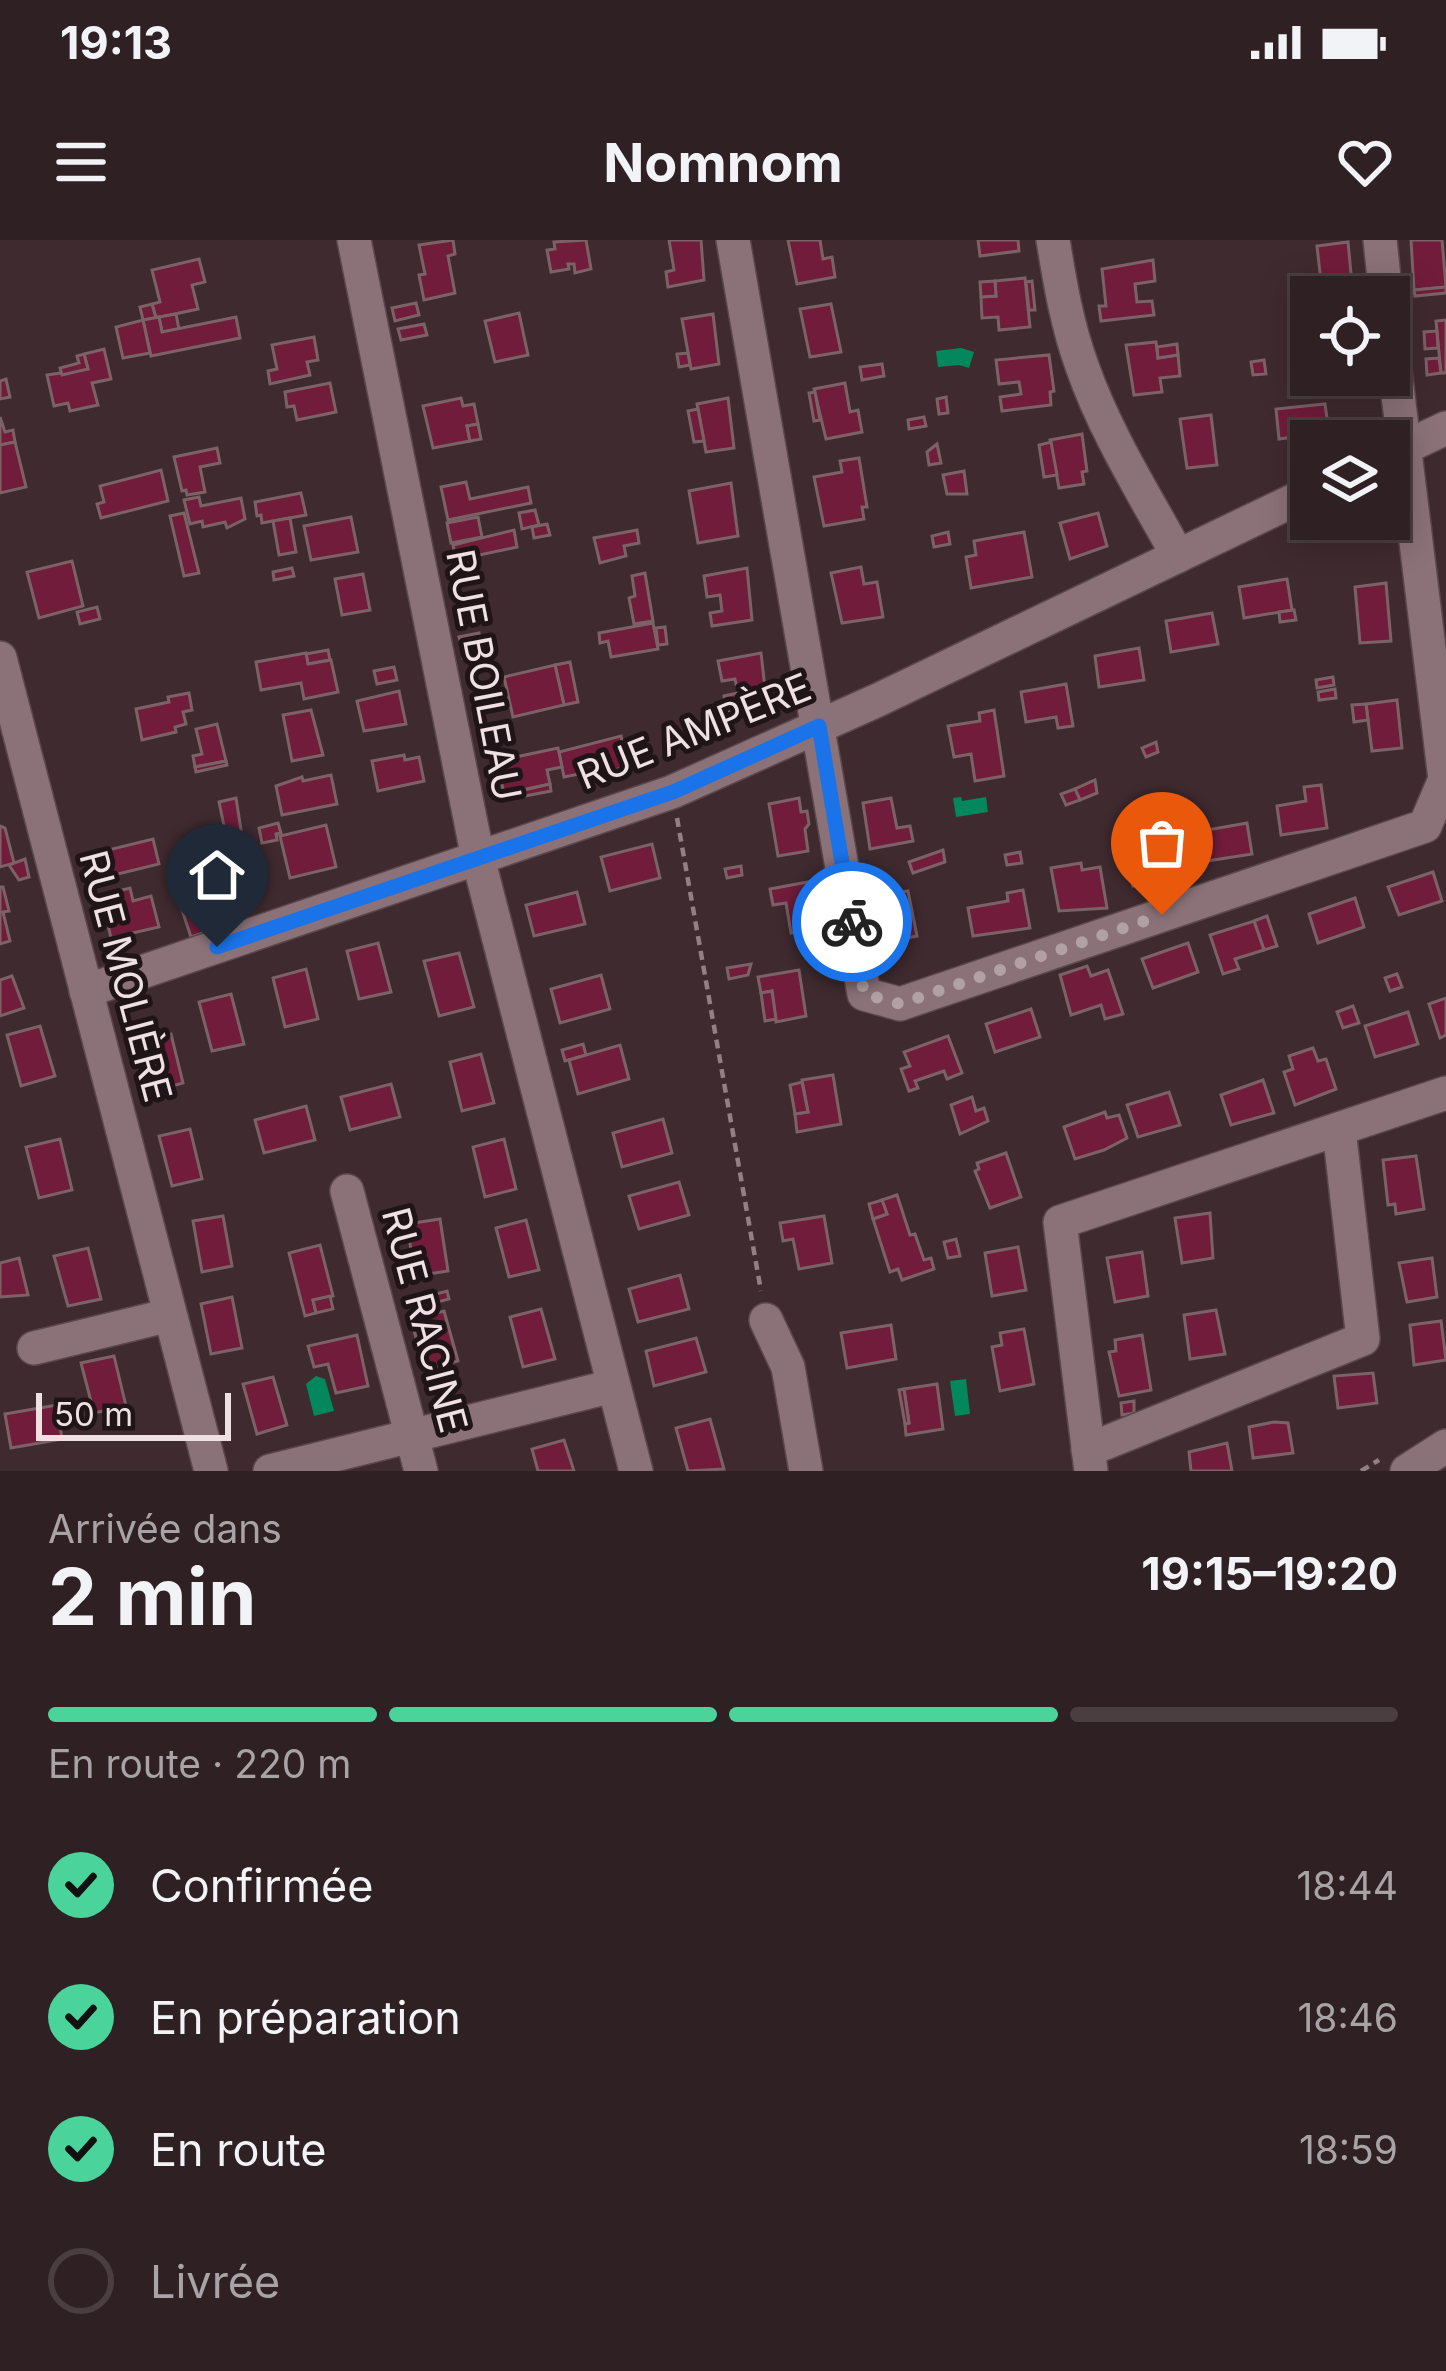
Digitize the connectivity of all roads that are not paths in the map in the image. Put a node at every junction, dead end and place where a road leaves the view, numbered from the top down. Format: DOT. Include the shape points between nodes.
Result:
graph roads {
  1 [pos="354,240"];
  2 [pos="733,240"];
  3 [pos="1053,240"];
  4 [pos="1380,240"];
  5 [pos="1384,276"];
  6 [pos="1446,428"];
  7 [pos="1410,445"];
  8 [pos="1290,502"];
  9 [pos="1409,540"];
  10 [pos="1178,556"];
  11 [pos="0,658"];
  12 [pos="819,726"];
  13 [pos="478,858"];
  14 [pos="86,991"];
  15 [pos="1446,1093"];
  16 [pos="1339,1129"];
  17 [pos="347,1191"];
  18 [pos="170,1315"];
  19 [pos="766,1320"];
  20 [pos="34,1348"];
  21 [pos="613,1386"];
  22 [pos="412,1436"];
  23 [pos="1446,1446"];
  24 [pos="1090,1461"];
  25 [pos="211,1471"];
  26 [pos="270,1471"];
  27 [pos="422,1471"];
  28 [pos="636,1471"];
  29 [pos="806,1471"];
  30 [pos="1407,1471"];
  1 -- 13 [label="street, RUE BOILEAU"];
  2 -- 12 [label="street"];
  3 -- 10 [label="street" via="1082,368"];
  4 -- 5 [label="street"];
  6 -- 7 [label="street"];
  8 -- 10 [label="street, RUE AMPÈRE"];
  9 -- 12 [label="street" via="1445,779 1425,826 900,1004 864,994"];
  10 -- 12 [label="street, RUE AMPÈRE"];
  11 -- 14 [label="street, RUE MOLIÈRE"];
  12 -- 13 [label="street, RUE AMPÈRE" via="673,792"];
  13 -- 14 [label="street, RUE AMPÈRE"];
  13 -- 21 [label="street, RUE BOILEAU"];
  14 -- 18 [label="street, RUE MOLIÈRE"];
  15 -- 16 [label="street"];
  16 -- 24 [label="street" via="1363,1339"];
  16 -- 24 [label="street" via="1060,1222"];
  17 -- 22 [label="street, RUE RACINE"];
  18 -- 20 [label="street"];
  18 -- 25 [label="street, RUE MOLIÈRE"];
  19 -- 29 [label="street" via="788,1367"];
  21 -- 22 [label="street"];
  21 -- 28 [label="street, RUE BOILEAU"];
  22 -- 26 [label="street"];
  22 -- 27 [label="street, RUE RACINE"];
  23 -- 30 [label="street"];
}
